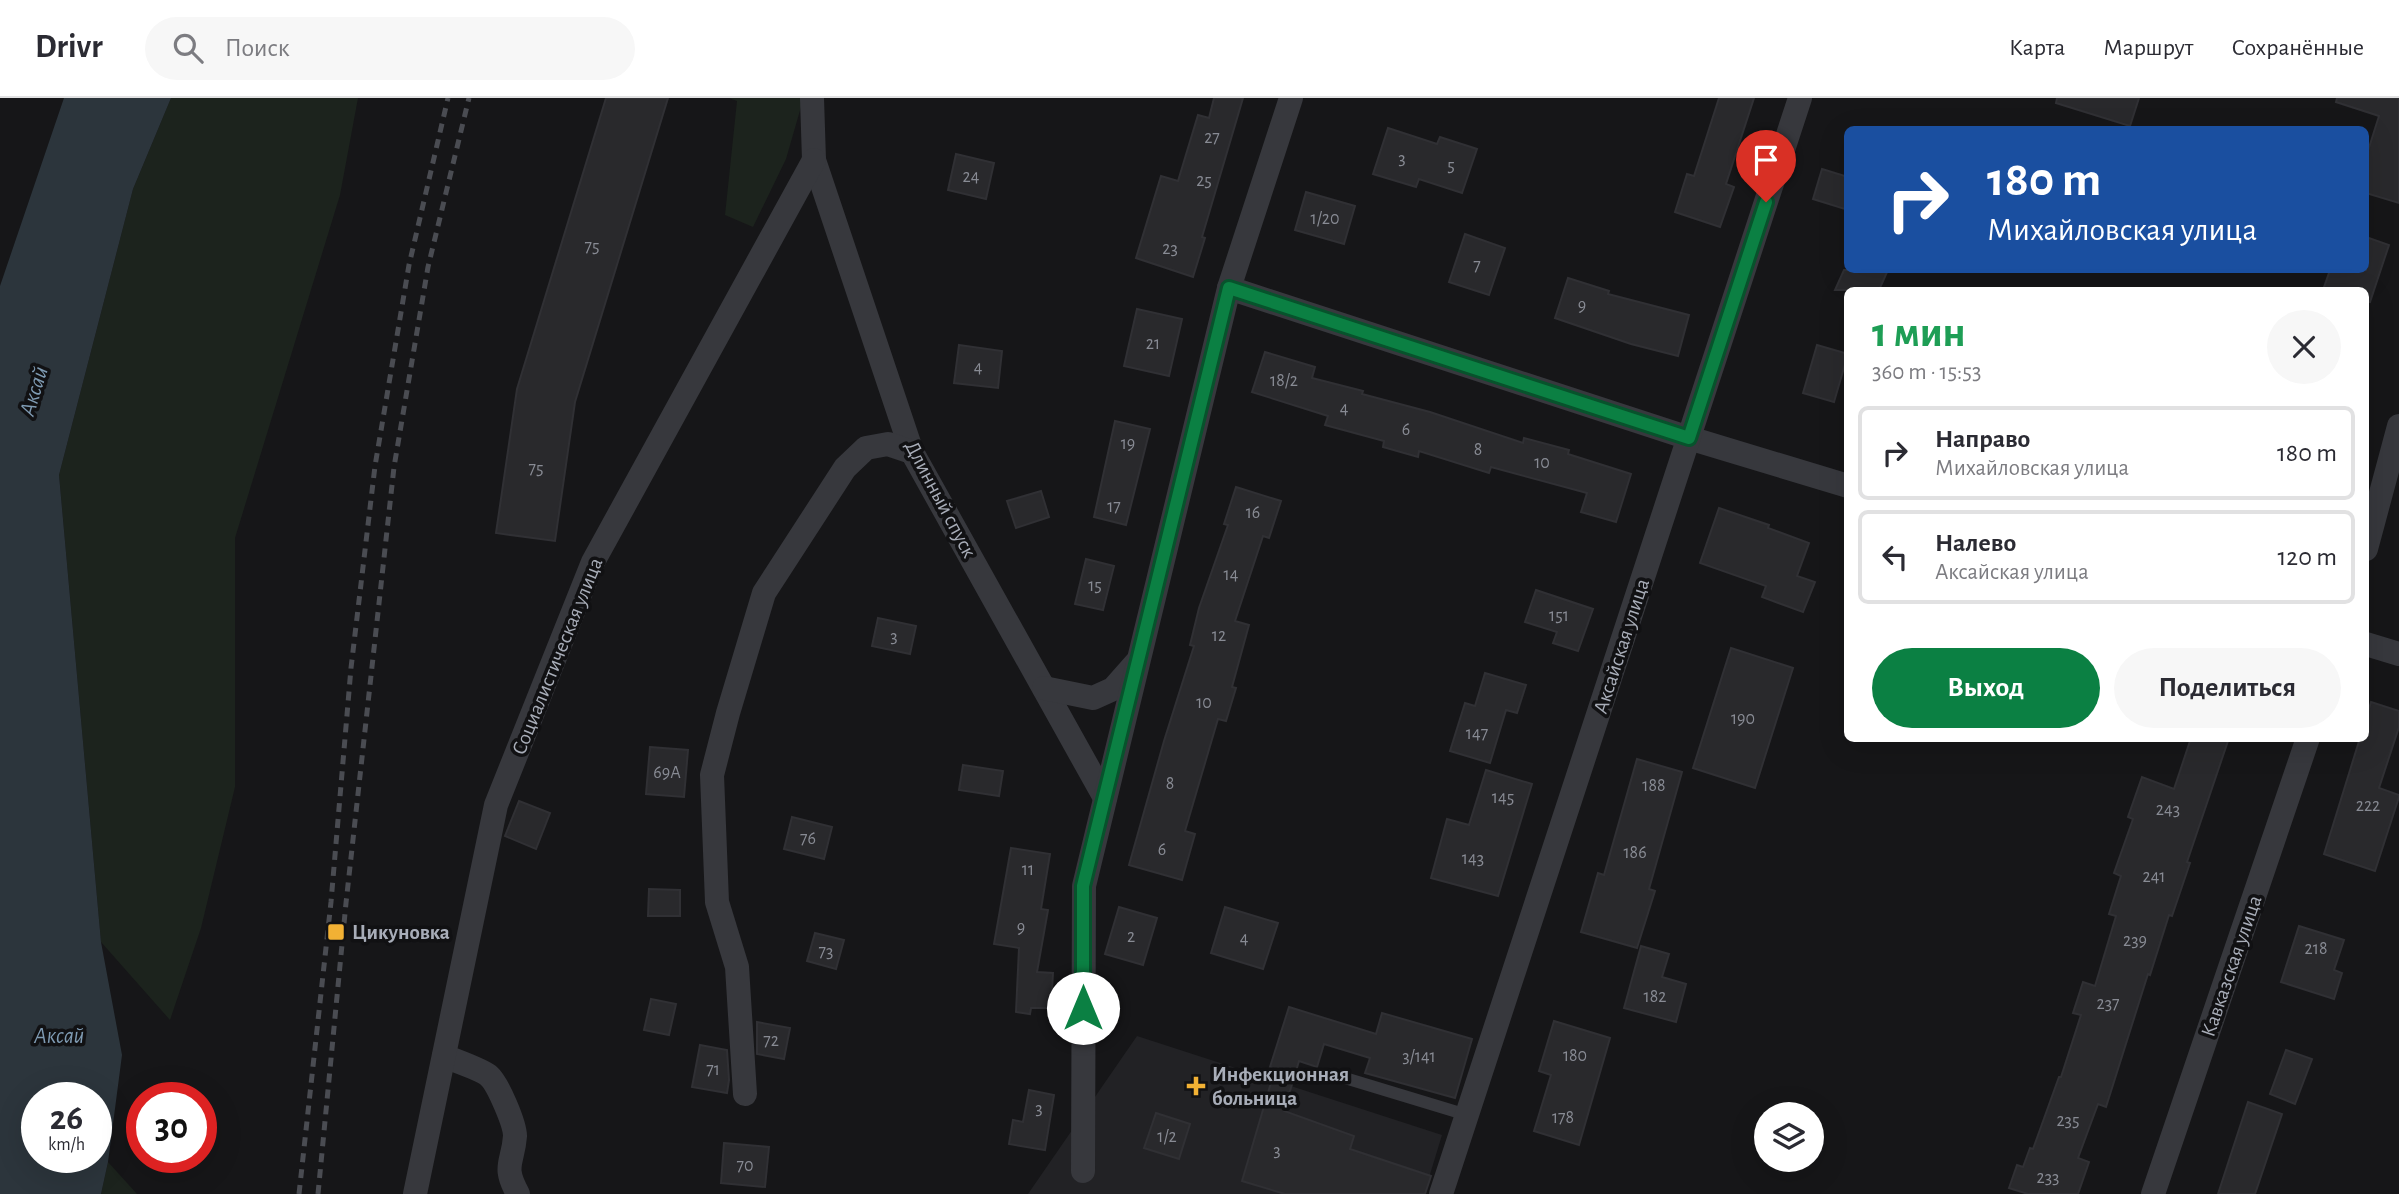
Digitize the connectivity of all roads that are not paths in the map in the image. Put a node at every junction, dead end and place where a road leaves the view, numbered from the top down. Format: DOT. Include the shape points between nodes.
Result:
graph roads {
  1 [pos="812,98"];
  2 [pos="1290,98"];
  3 [pos="1800,98"];
  4 [pos="814,160"];
  5 [pos="1229,288"];
  6 [pos="2399,426"];
  7 [pos="1689,438"];
  8 [pos="912,452"];
  9 [pos="1844,485"];
  10 [pos="2369,538"];
  11 [pos="2369,645"];
  12 [pos="2399,654"];
  13 [pos="1138,660"];
  14 [pos="1044,688"];
  15 [pos="2307,742"];
  16 [pos="1105,798"];
  17 [pos="444,1056"];
  18 [pos="1335,1075"];
  19 [pos="745,1094"];
  20 [pos="1468,1115"];
  21 [pos="1083,1171"];
  22 [pos="415,1194"];
  23 [pos="518,1194"];
  24 [pos="1441,1194"];
  25 [pos="2153,1194"];
  1 -- 4 [label="street, Длинный спуск"];
  2 -- 5 [label="street"];
  3 -- 7 [label="street, Аксайская улица"];
  4 -- 8 [label="street, Длинный спуск"];
  4 -- 17 [label="street, Социалистическая улица" via="593,562 496,805"];
  5 -- 7 [label="street"];
  5 -- 13 [label="street"];
  6 -- 10 [label="street"];
  7 -- 9 [label="street"];
  7 -- 20 [label="street, Аксайская улица"];
  8 -- 14 [label="street, Длинный спуск"];
  8 -- 19 [label="street" via="888,444 866,448 845,468 764,593 728,713 712,775 717,902 737,967"];
  11 -- 12 [label="street"];
  13 -- 14 [label="street" via="1113,689 1093,698"];
  13 -- 16 [label="street"];
  14 -- 16 [label="street, Длинный спуск"];
  15 -- 25 [label="street, Кавказская улица"];
  16 -- 21 [label="street" via="1083,886"];
  17 -- 22 [label="street, Социалистическая улица"];
  17 -- 23 [label="street" via="489,1076 499,1092 514,1121 508,1169"];
  18 -- 20 [label="lane"];
  20 -- 24 [label="street, Аксайская улица"];
}
